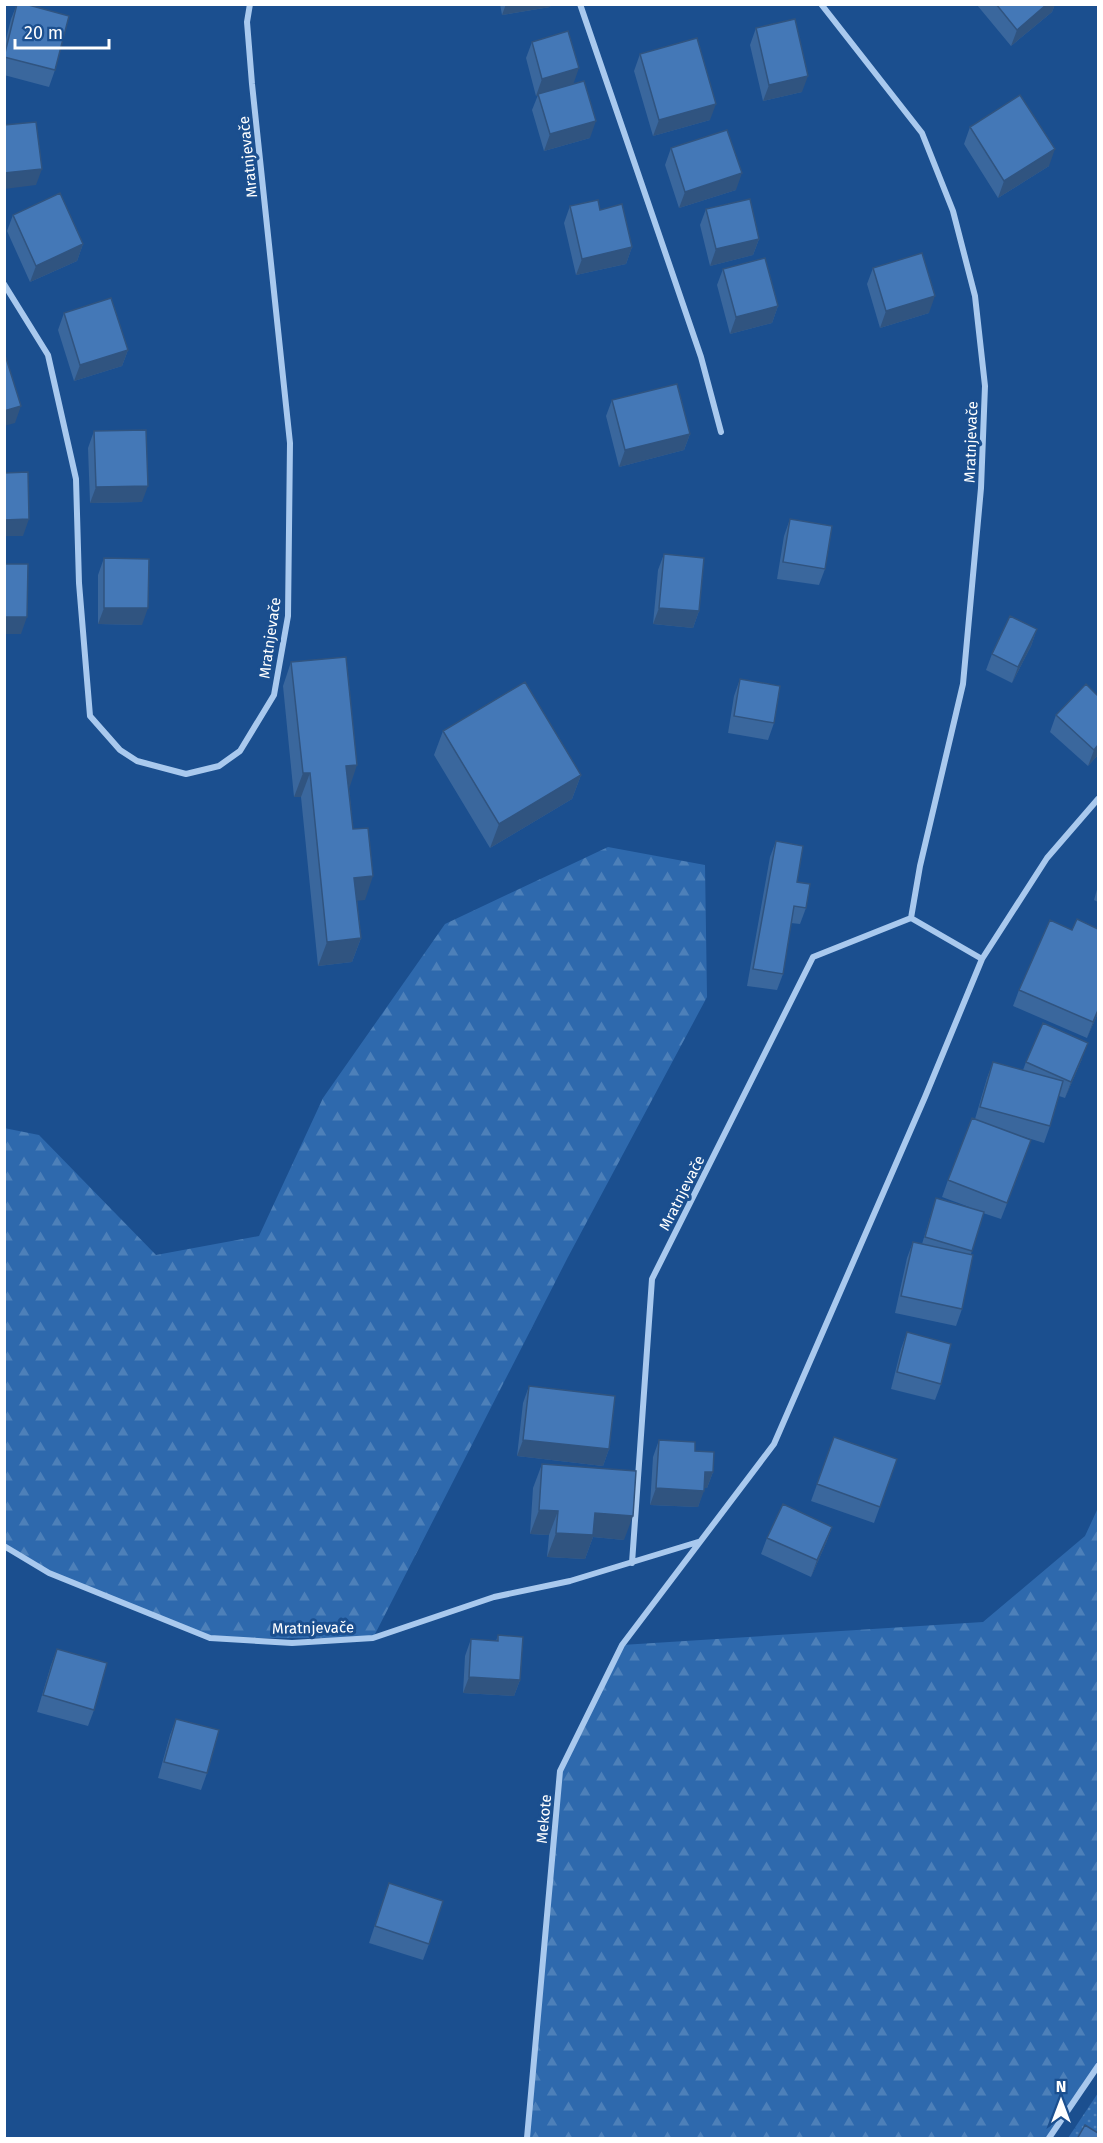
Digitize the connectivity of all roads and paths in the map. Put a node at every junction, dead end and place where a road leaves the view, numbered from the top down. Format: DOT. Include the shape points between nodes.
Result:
graph roads {
  1 [pos="250,4"];
  2 [pos="580,4"];
  3 [pos="821,4"];
  4 [pos="4,284"];
  5 [pos="721,432"];
  6 [pos="1098,799"];
  7 [pos="910,918"];
  8 [pos="982,959"];
  9 [pos="700,1542"];
  10 [pos="4,1546"];
  11 [pos="632,1563"];
  12 [pos="1098,2066"];
  13 [pos="527,2139"];
  14 [pos="1049,2139"];
  1 -- 4 [label="street, Mratnjevače" via="252,84 290,442 288,616 274,695 240,751 219,766 186,774 137,761 120,750 90,716 79,583 76,479 48,354"];
  2 -- 5 [label="street" via="701,357"];
  3 -- 7 [label="street, Mratnjevače" via="922,133 953,211 975,296 985,387 981,488 963,684"];
  6 -- 8 [label="street" via="1047,858"];
  7 -- 8 [label="street"];
  7 -- 11 [label="street, Mratnjevače" via="813,957 652,1278"];
  8 -- 9 [label="street" via="774,1444"];
  9 -- 11 [label="street, Mratnjevače"];
  9 -- 13 [label="street, Mekote" via="622,1645 560,1771"];
  10 -- 11 [label="street, Mratnjevače" via="49,1573 210,1638 292,1643 373,1638 494,1597"];
  12 -- 14 [label="street"];
}
